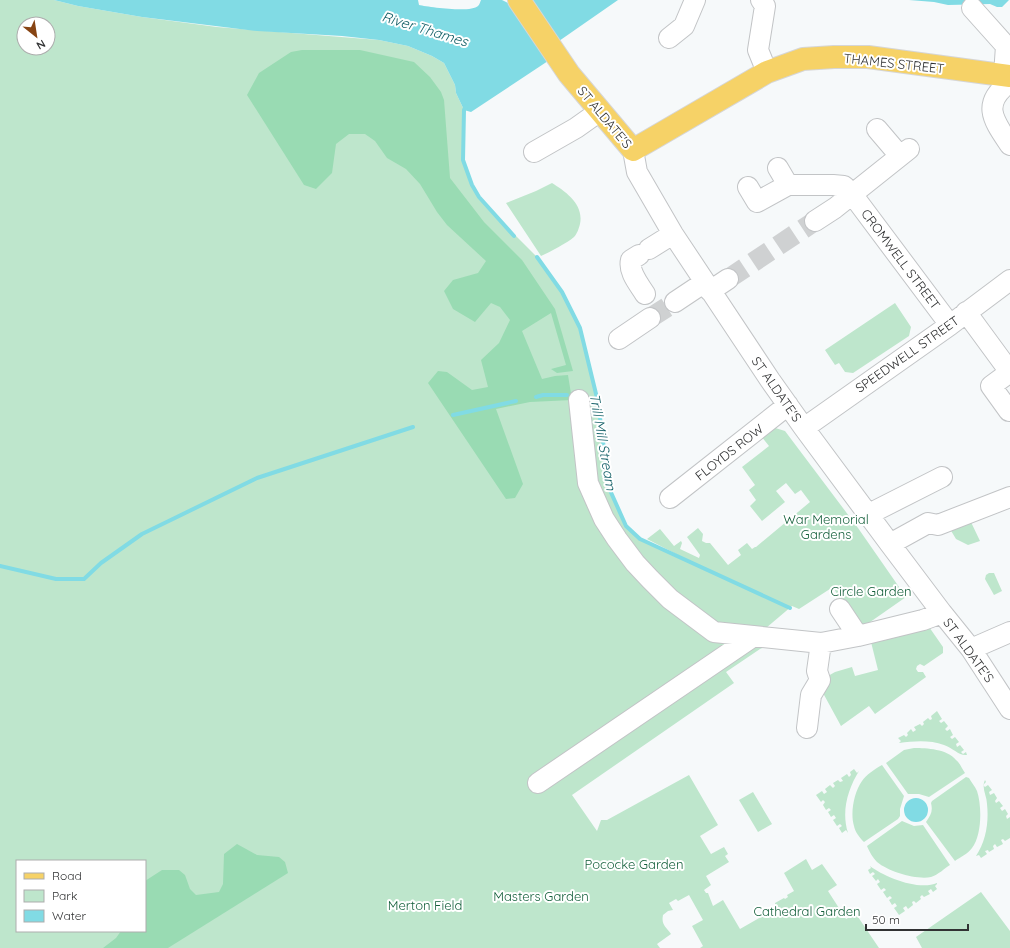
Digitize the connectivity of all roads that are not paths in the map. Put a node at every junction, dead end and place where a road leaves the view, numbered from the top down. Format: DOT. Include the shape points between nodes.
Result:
graph roads {
  1 [pos="519,0"];
  2 [pos="695,0"];
  3 [pos="761,0"];
  4 [pos="972,8"];
  5 [pos="669,38"];
  6 [pos="767,72"];
  7 [pos="1008,78"];
  8 [pos="600,111"];
  9 [pos="878,129"];
  10 [pos="1010,145"];
  11 [pos="633,150"];
  12 [pos="534,152"];
  13 [pos="778,168"];
  14 [pos="788,185"];
  15 [pos="748,187"];
  16 [pos="852,194"];
  17 [pos="815,221"];
  18 [pos="673,234"];
  19 [pos="728,279"];
  20 [pos="1010,280"];
  21 [pos="707,286"];
  22 [pos="645,294"];
  23 [pos="675,302"];
  24 [pos="966,312"];
  25 [pos="650,318"];
  26 [pos="950,325"];
  27 [pos="619,339"];
  28 [pos="1010,372"];
  29 [pos="579,400"];
  30 [pos="788,406"];
  31 [pos="1009,411"];
  32 [pos="804,428"];
  33 [pos="942,477"];
  34 [pos="1010,497"];
  35 [pos="670,498"];
  36 [pos="869,514"];
  37 [pos="890,544"];
  38 [pos="840,609"];
  39 [pos="942,613"];
  40 [pos="1010,632"];
  41 [pos="754,636"];
  42 [pos="858,636"];
  43 [pos="820,643"];
  44 [pos="971,649"];
  45 [pos="1010,709"];
  46 [pos="807,728"];
  47 [pos="538,783"];
  1 -- 8 [label="main road, ST ALDATE'S" via="560,61"];
  2 -- 5 [label="street" via="684,26"];
  3 -- 6 [label="street" via="765,6 758,50"];
  4 -- 7 [label="street" via="1006,46"];
  6 -- 7 [label="main road, THAMES STREET" via="803,59 868,57"];
  6 -- 11 [label="main road, THAMES STREET"];
  7 -- 10 [label="street" via="993,104 993,116 995,124"];
  8 -- 11 [label="main road, ST ALDATE'S"];
  8 -- 12 [label="street"];
  9 -- 16 [label="street" via="905,152"];
  11 -- 18 [label="street, ST ALDATE'S" via="637,172"];
  13 -- 14 [label="street"];
  14 -- 15 [label="street" via="757,202"];
  14 -- 16 [label="street" via="844,186"];
  16 -- 17 [label="street"];
  16 -- 26 [label="street, CROMWELL STREET"];
  18 -- 21 [label="street, ST ALDATE'S"];
  18 -- 22 [label="street" via="631,260 631,270"];
  19 -- 21 [label="street"];
  20 -- 24 [label="street, SPEEDWELL STREET"];
  21 -- 23 [label="street"];
  21 -- 30 [label="street, ST ALDATE'S"];
  24 -- 26 [label="street, SPEEDWELL STREET"];
  24 -- 28 [label="street"];
  25 -- 27 [label="street"];
  26 -- 32 [label="street, SPEEDWELL STREET"];
  28 -- 31 [label="street" via="991,386"];
  29 -- 41 [label="street" via="588,483 616,539 670,599 714,632"];
  30 -- 32 [label="street, ST ALDATE'S"];
  30 -- 35 [label="street, FLOYDS ROW"];
  32 -- 36 [label="street, ST ALDATE'S"];
  33 -- 36 [label="street"];
  34 -- 37 [label="street" via="938,525 928,522"];
  36 -- 37 [label="street, ST ALDATE'S"];
  37 -- 39 [label="street, ST ALDATE'S"];
  38 -- 42 [label="street"];
  39 -- 42 [label="street"];
  39 -- 44 [label="street, ST ALDATE'S"];
  40 -- 44 [label="street"];
  41 -- 43 [label="street"];
  41 -- 47 [label="street"];
  42 -- 43 [label="street"];
  43 -- 46 [label="street" via="817,671 820,680 811,695"];
  44 -- 45 [label="street, ST ALDATE'S"];
}
